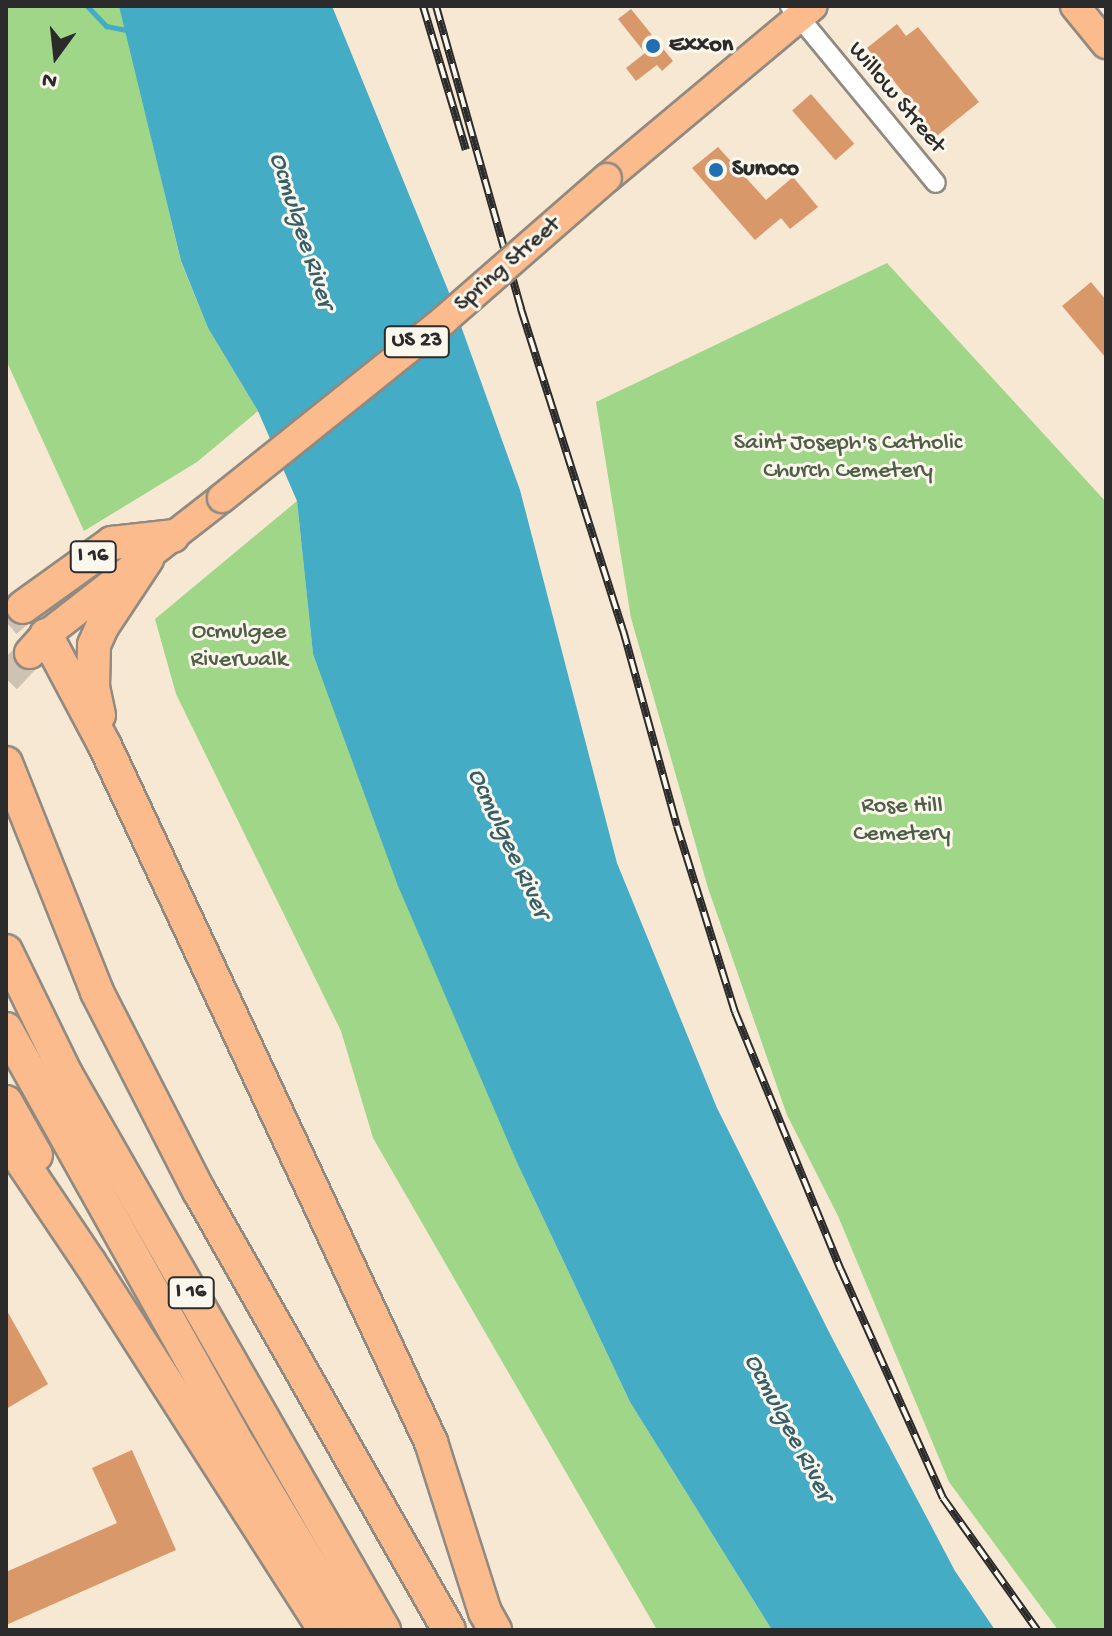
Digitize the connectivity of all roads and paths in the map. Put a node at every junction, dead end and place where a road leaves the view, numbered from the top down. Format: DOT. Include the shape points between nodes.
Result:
graph roads {
  1 [pos="1075,6"];
  2 [pos="801,10"];
  3 [pos="1106,44"];
  4 [pos="936,183"];
  5 [pos="173,536"];
  6 [pos="147,559"];
  7 [pos="23,607"];
  8 [pos="34,644"];
  9 [pos="105,746"];
  10 [pos="8,771"];
  11 [pos="6,951"];
  12 [pos="6,1029"];
  13 [pos="6,1102"];
  14 [pos="6,1138"];
  15 [pos="90,1263"];
  16 [pos="490,1621"];
  17 [pos="324,1630"];
  18 [pos="349,1630"];
  19 [pos="384,1630"];
  20 [pos="449,1630"];
  1 -- 3 [label="main road"];
  2 -- 4 [label="street, Willow Street"];
  2 -- 5 [label="main road, Spring Street / US 23, bridge" via="444,320"];
  5 -- 6 [label="main road, Spring Street / US 23"];
  5 -- 7 [label="highway, I 16" via="112,543"];
  6 -- 8 [label="main road, Spring Street / US 23"];
  6 -- 9 [label="highway" via="94,645 93,687"];
  8 -- 9 [label="highway"];
  9 -- 16 [label="highway" via="431,1442"];
  10 -- 20 [label="highway, I 16" via="97,992 199,1191"];
  11 -- 19 [label="highway, I 16" via="66,1074"];
  12 -- 18 [label="highway, I 16"];
  13 -- 15 [label="highway"];
  14 -- 15 [label="highway"];
  15 -- 17 [label="highway"];
}
